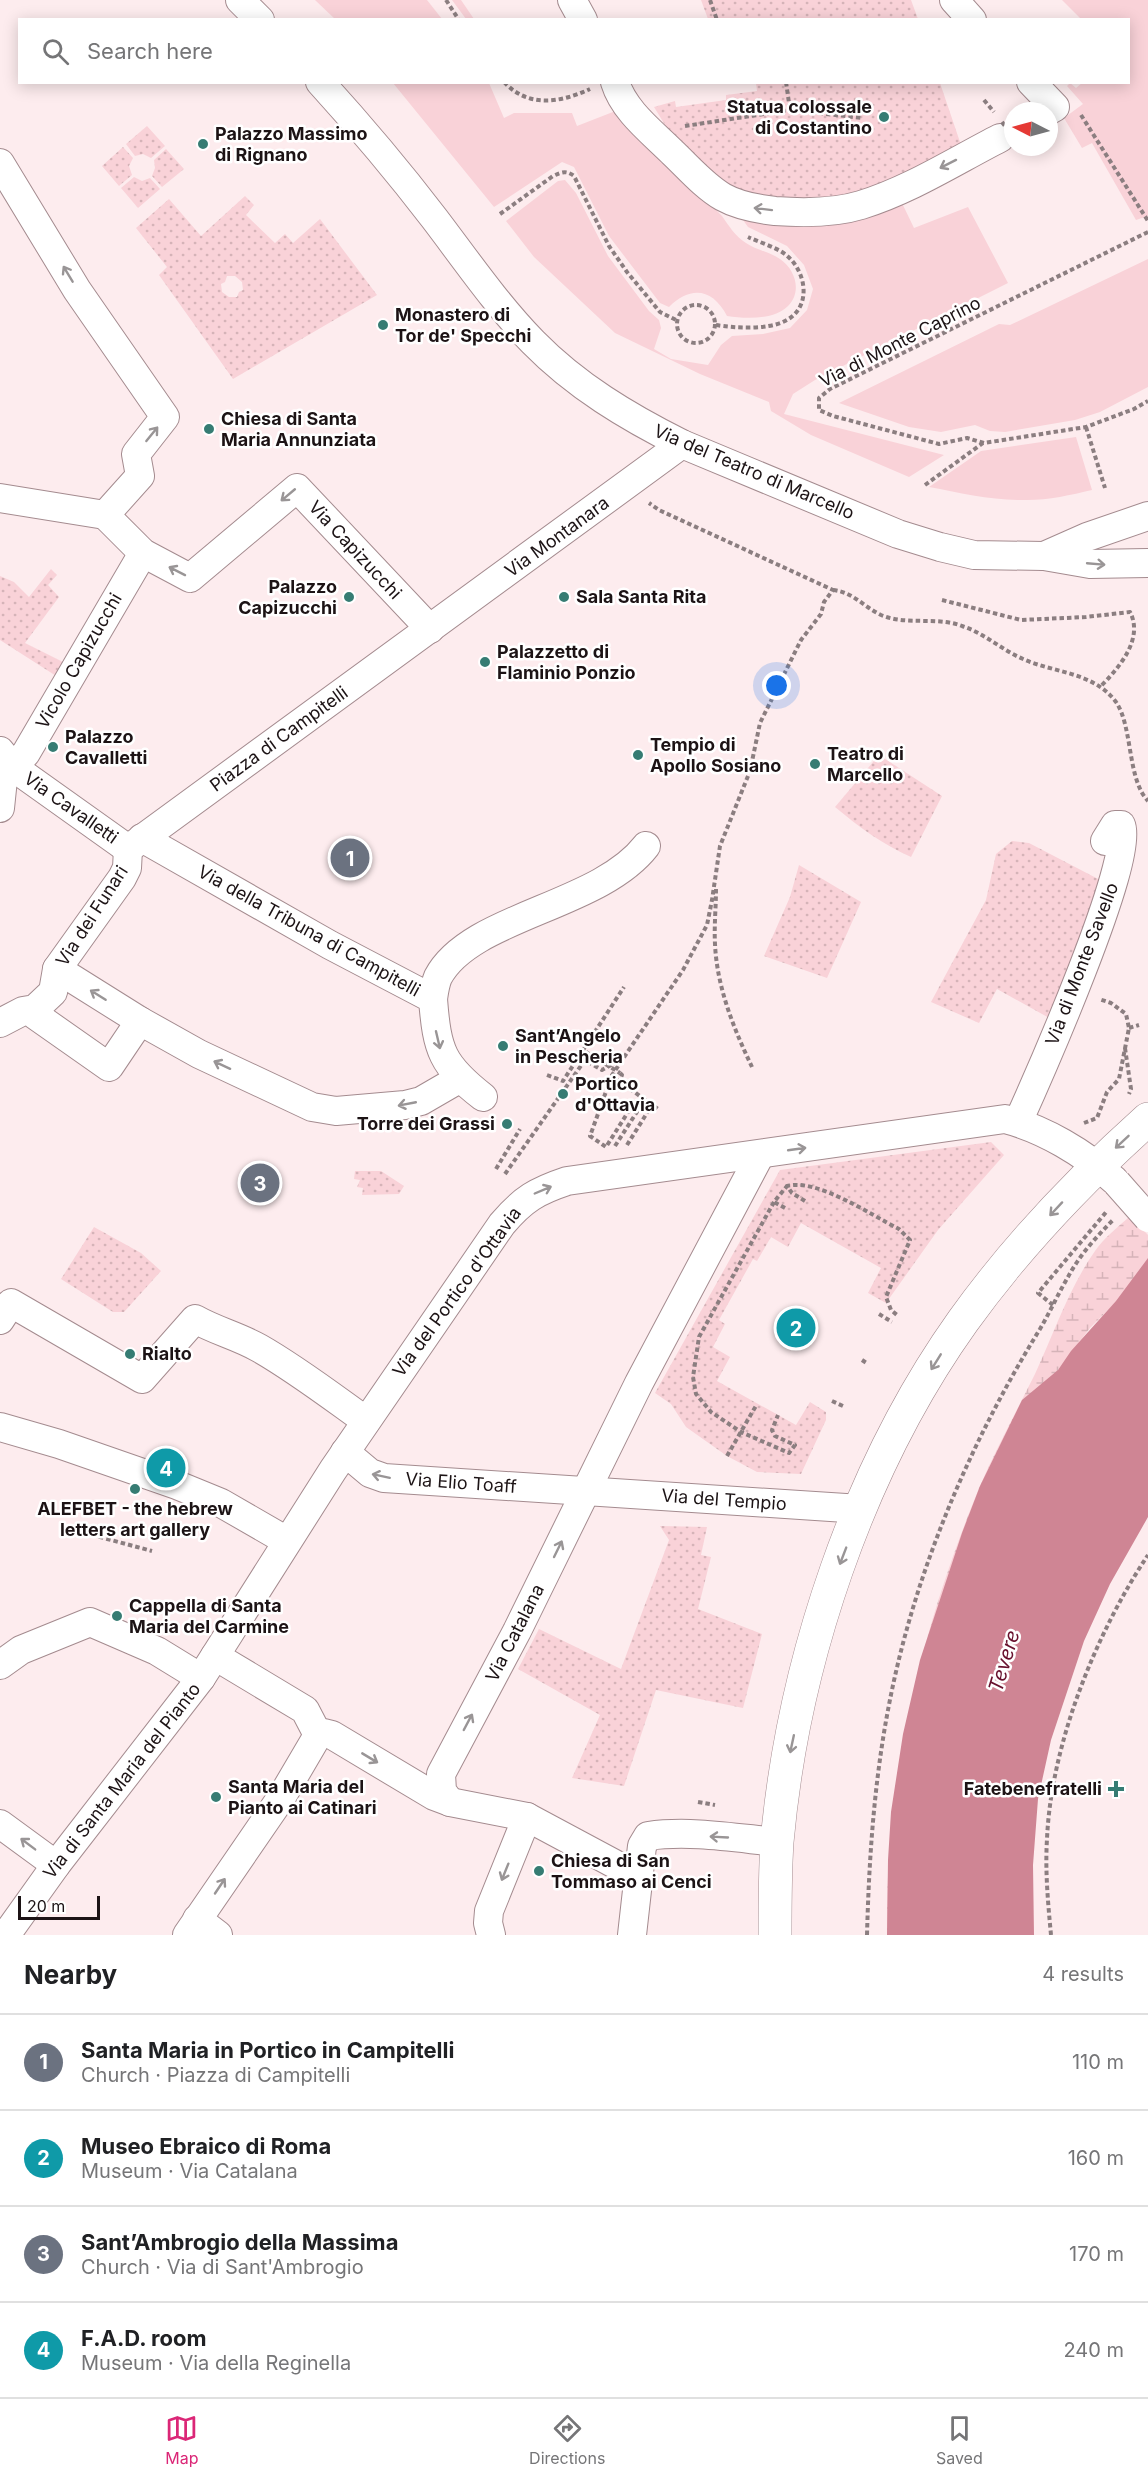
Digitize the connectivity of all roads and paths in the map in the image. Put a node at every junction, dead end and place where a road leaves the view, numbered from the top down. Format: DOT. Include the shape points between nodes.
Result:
graph roads {
  1 [pos="240,0"];
  2 [pos="446,0"];
  3 [pos="572,0"];
  4 [pos="710,0"];
  5 [pos="954,0"];
  6 [pos="258,18"];
  7 [pos="458,18"];
  8 [pos="582,18"];
  9 [pos="716,18"];
  10 [pos="970,18"];
  11 [pos="322,84"];
  12 [pos="506,84"];
  13 [pos="786,84"];
  14 [pos="1032,84"];
  15 [pos="605,85"];
  16 [pos="1046,102"];
  17 [pos="790,110"];
  18 [pos="1082,116"];
  19 [pos="863,118"];
  20 [pos="677,127"];
  21 [pos="1004,133"];
  22 [pos="0,162"];
  23 [pos="500,214"];
  24 [pos="1148,221"];
  25 [pos="1148,231"];
  26 [pos="743,234"];
  27 [pos="676,320"];
  28 [pos="716,325"];
  29 [pos="1148,400"];
  30 [pos="1086,427"];
  31 [pos="984,443"];
  32 [pos="682,444"];
  33 [pos="629,484"];
  34 [pos="925,485"];
  35 [pos="1105,488"];
  36 [pos="0,498"];
  37 [pos="105,515"];
  38 [pos="1143,520"];
  39 [pos="143,553"];
  40 [pos="1044,556"];
  41 [pos="1148,563"];
  42 [pos="833,590"];
  43 [pos="942,600"];
  44 [pos="430,629"];
  45 [pos="1100,687"];
  46 [pos="7,759"];
  47 [pos="1148,801"];
  48 [pos="0,808"];
  49 [pos="1105,841"];
  50 [pos="135,844"];
  51 [pos="646,846"];
  52 [pos="717,873"];
  53 [pos="57,969"];
  54 [pos="624,987"];
  55 [pos="433,999"];
  56 [pos="1111,1003"];
  57 [pos="35,1009"];
  58 [pos="140,1021"];
  59 [pos="0,1023"];
  60 [pos="1139,1025"];
  61 [pos="1129,1028"];
  62 [pos="1125,1044"];
  63 [pos="585,1052"];
  64 [pos="623,1058"];
  65 [pos="752,1067"];
  66 [pos="547,1075"];
  67 [pos="459,1079"];
  68 [pos="483,1097"];
  69 [pos="652,1105"];
  70 [pos="1138,1108"];
  71 [pos="658,1109"];
  72 [pos="1018,1122"];
  73 [pos="1086,1127"];
  74 [pos="520,1129"];
  75 [pos="624,1149"];
  76 [pos="610,1153"];
  77 [pos="760,1155"];
  78 [pos="496,1169"];
  79 [pos="505,1174"];
  80 [pos="787,1186"];
  81 [pos="1108,1186"];
  82 [pos="805,1201"];
  83 [pos="774,1202"];
  84 [pos="785,1208"];
  85 [pos="1117,1216"];
  86 [pos="1148,1218"];
  87 [pos="1053,1305"];
  88 [pos="879,1314"];
  89 [pos="897,1315"];
  90 [pos="0,1320"];
  91 [pos="892,1322"];
  92 [pos="862,1360"];
  93 [pos="868,1364"];
  94 [pos="832,1401"];
  95 [pos="758,1404"];
  96 [pos="843,1406"];
  97 [pos="778,1415"];
  98 [pos="366,1421"];
  99 [pos="0,1427"];
  100 [pos="741,1432"];
  101 [pos="345,1452"];
  102 [pos="727,1456"];
  103 [pos="586,1491"];
  104 [pos="861,1509"];
  105 [pos="70,1529"];
  106 [pos="287,1540"];
  107 [pos="126,1545"];
  108 [pos="123,1550"];
  109 [pos="152,1551"];
  110 [pos="1148,1555"];
  111 [pos="0,1665"];
  112 [pos="208,1667"];
  113 [pos="318,1735"];
  114 [pos="441,1774"];
  115 [pos="410,1783"];
  116 [pos="450,1802"];
  117 [pos="527,1817"];
  118 [pos="0,1824"];
  119 [pos="777,1842"];
  120 [pos="56,1865"];
  121 [pos="639,1877"];
  122 [pos="201,1930"];
  123 [pos="6,1935"];
  124 [pos="491,1935"];
  125 [pos="632,1935"];
  126 [pos="775,1935"];
  127 [pos="867,1935"];
  128 [pos="1051,1935"];
  1 -- 6 [label="street"];
  2 -- 7 [label="path"];
  3 -- 8 [label="street"];
  4 -- 9 [label="path"];
  5 -- 10 [label="street"];
  11 -- 32 [label="street, Via del Teatro di Marcello" via="533,342 602,399"];
  12 -- 15 [label="path" via="530,100 558,101"];
  13 -- 17 [label="path"];
  14 -- 16 [label="street"];
  21 -- 15 [label="street, one-way" via="908,185 860,205 805,212 758,209 721,196"];
  17 -- 19 [label="path"];
  17 -- 20 [label="path"];
  18 -- 24 [label="path"];
  37 -- 22 [label="street, one-way" via="140,476 136,454 165,417 77,290"];
  23 -- 27 [label="path" via="553,176 568,172 574,176 609,246 627,272 660,312"];
  25 -- 31 [label="path, Via di Monte Caprino" via="830,389 819,399 819,410 833,416 939,444 967,438"];
  26 -- 28 [label="path" via="784,253 798,269 806,289 800,306 786,321 732,328"];
  27 -- 28 [label="path" via="683,309 698,304 711,311"];
  27 -- 28 [label="path" via="678,334 687,342 702,344 713,336"];
  29 -- 30 [label="path, Via di Monte Caprino"];
  30 -- 31 [label="path, Via di Monte Caprino"];
  30 -- 35 [label="path"];
  31 -- 34 [label="path"];
  32 -- 33 [label="street, Via Montanara"];
  32 -- 40 [label="street, Via del Teatro di Marcello" via="921,542 974,555"];
  33 -- 42 [label="path" via="659,510"];
  33 -- 44 [label="street, Via Montanara"];
  36 -- 37 [label="street"];
  37 -- 39 [label="street"];
  38 -- 40 [label="street, Via del Teatro di Marcello"];
  44 -- 39 [label="street, Via Capizucchi, one-way" via="297,488 190,578"];
  39 -- 46 [label="street, Vicolo Capizucchi" via="26,753"];
  40 -- 41 [label="street, Via del Teatro di Marcello, one-way" via="1090,564"];
  42 -- 45 [label="path" via="853,596 881,615 963,626 1022,659 1079,675"];
  42 -- 52 [label="path" via="821,615 801,640 760,723 750,771 720,846"];
  43 -- 45 [label="path" via="1021,620 1130,612 1136,632 1125,658"];
  44 -- 50 [label="street, Piazza di Campitelli"];
  45 -- 47 [label="path" via="1117,703 1134,771"];
  46 -- 48 [label="street, Vicolo Capizucchi"];
  46 -- 50 [label="street, Via Cavalletti"];
  49 -- 72 [label="street, Via di Monte Savello" via="1115,825 1121,825 1122,851 1106,904"];
  50 -- 53 [label="street, Via dei Funari" via="122,878"];
  50 -- 55 [label="street, Via della Tribuna di Campitelli"];
  51 -- 55 [label="street" via="624,868 586,890 495,931 462,951 438,977"];
  52 -- 64 [label="path" via="707,925 683,970"];
  52 -- 65 [label="path" via="718,970 735,1031"];
  53 -- 57 [label="street, Via dei Funari" via="53,992"];
  58 -- 53 [label="street, one-way"];
  54 -- 63 [label="path"];
  55 -- 67 [label="street, Via della Tribuna di Campitelli, one-way" via="442,1053"];
  56 -- 61 [label="path" via="1126,1014"];
  57 -- 58 [label="street" via="35,1015 109,1068"];
  57 -- 59 [label="street, Via dei Funari"];
  67 -- 58 [label="street, one-way" via="421,1101 405,1105 328,1110 312,1107 199,1054"];
  60 -- 61 [label="path"];
  61 -- 62 [label="path"];
  62 -- 70 [label="path" via="1131,1089"];
  62 -- 73 [label="path" via="1119,1079 1107,1092 1097,1118 1080,1123"];
  63 -- 66 [label="path" via="563,1081"];
  63 -- 69 [label="path, bridge" via="620,1073 618,1081"];
  64 -- 76 [label="path" via="612,1075 590,1136 606,1147 635,1101 642,1104"];
  64 -- 79 [label="path" via="602,1070 585,1060"];
  67 -- 68 [label="street, Via della Tribuna di Campitelli"];
  69 -- 71 [label="path"];
  69 -- 75 [label="path"];
  70 -- 81 [label="main road, one-way"];
  77 -- 72 [label="street, Via del Portico d'Ottavia, one-way" via="1005,1119"];
  72 -- 81 [label="street" via="1059,1141"];
  74 -- 78 [label="path"];
  98 -- 77 [label="street, Via del Portico d'Ottavia, one-way" via="502,1224 528,1197 567,1181"];
  77 -- 103 [label="street, Via Catalana"];
  80 -- 82 [label="path"];
  80 -- 83 [label="path"];
  80 -- 89 [label="path" via="798,1183 817,1187 899,1229 910,1240 886,1297"];
  81 -- 86 [label="street, bridge"];
  81 -- 87 [label="path" via="1038,1293"];
  81 -- 104 [label="main road, one-way" via="1021,1247 962,1322 899,1427"];
  83 -- 84 [label="path"];
  83 -- 100 [label="path" via="699,1337 695,1354 696,1394 711,1412"];
  85 -- 87 [label="path" via="1097,1236"];
  87 -- 127 [label="path" via="978,1443 957,1489 914,1609 888,1708 879,1761"];
  88 -- 91 [label="path"];
  90 -- 98 [label="street" via="11,1303 142,1379 195,1319 256,1346"];
  92 -- 93 [label="path"];
  94 -- 96 [label="path"];
  95 -- 100 [label="path"];
  97 -- 100 [label="path" via="772,1430 775,1436 795,1445 789,1453"];
  98 -- 101 [label="street, Via del Portico d'Ottavia"];
  99 -- 106 [label="street" via="59,1444 221,1503"];
  100 -- 102 [label="path"];
  103 -- 101 [label="street, Via Elio Toaff, one-way" via="384,1478 370,1473"];
  101 -- 106 [label="street, Via del Portico d'Ottavia"];
  103 -- 104 [label="street, Via del Tempio"];
  114 -- 103 [label="street, Via Catalana, one-way"];
  104 -- 119 [label="main road, one-way" via="815,1641 786,1769"];
  105 -- 107 [label="path"];
  106 -- 112 [label="street, Via del Portico d'Ottavia"];
  107 -- 108 [label="path"];
  107 -- 109 [label="path"];
  110 -- 128 [label="path" via="1096,1651 1066,1726 1057,1761 1047,1840"];
  111 -- 112 [label="street" via="21,1650 90,1622 157,1651"];
  112 -- 113 [label="street" via="305,1710"];
  112 -- 120 [label="street, Via di Santa Maria del Pianto"];
  113 -- 115 [label="street, one-way" via="332,1736"];
  122 -- 113 [label="street, one-way"];
  114 -- 115 [label="street" via="428,1782"];
  114 -- 116 [label="street" via="442,1791"];
  115 -- 116 [label="street"];
  116 -- 117 [label="street"];
  117 -- 121 [label="street"];
  117 -- 124 [label="street, one-way" via="489,1911"];
  120 -- 118 [label="street, one-way"];
  119 -- 121 [label="street, one-way" via="648,1836 642,1846"];
  119 -- 126 [label="main road"];
  120 -- 123 [label="street, Via di Santa Maria del Pianto"];
  121 -- 125 [label="street"];
}
